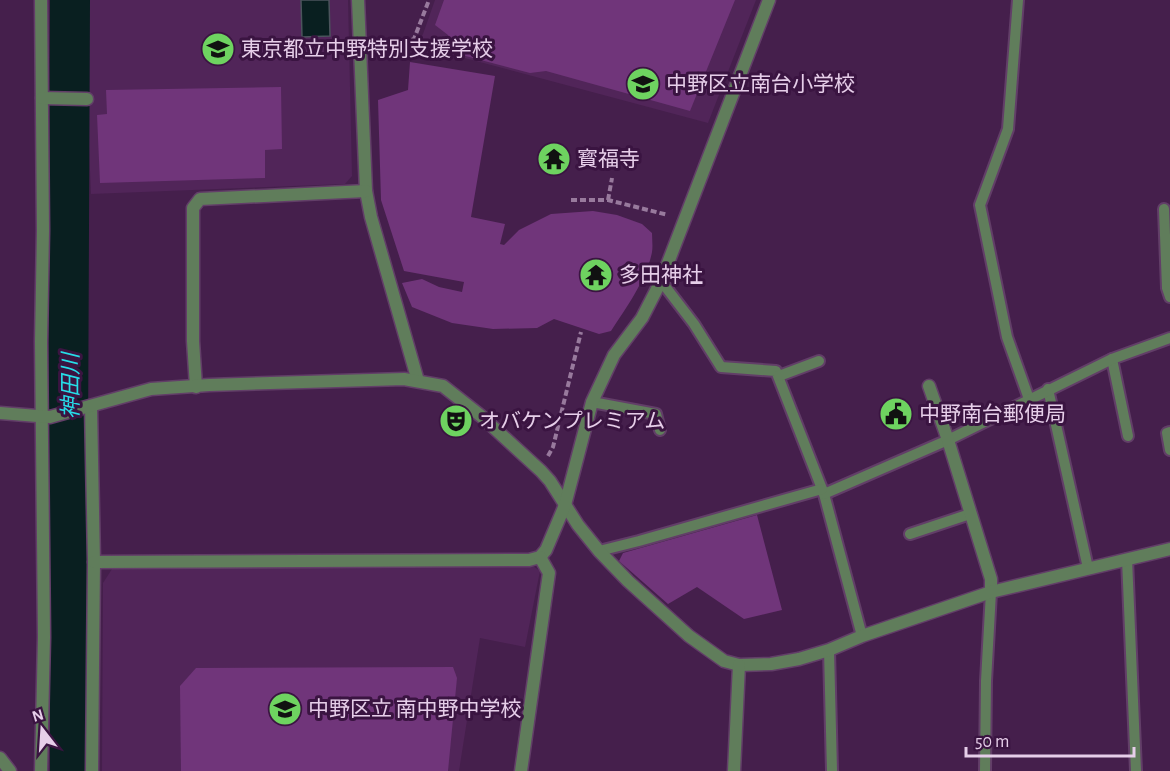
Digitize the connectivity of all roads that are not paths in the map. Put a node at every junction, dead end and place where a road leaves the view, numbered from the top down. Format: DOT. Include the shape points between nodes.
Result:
graph roads {
  1 [pos="41,0"];
  2 [pos="358,0"];
  3 [pos="769,0"];
  4 [pos="1018,0"];
  5 [pos="48,97"];
  6 [pos="87,99"];
  7 [pos="366,191"];
  8 [pos="1164,208"];
  9 [pos="661,281"];
  10 [pos="1170,297"];
  11 [pos="1170,338"];
  12 [pos="1112,359"];
  13 [pos="819,361"];
  14 [pos="779,376"];
  15 [pos="418,381"];
  16 [pos="929,386"];
  17 [pos="196,387"];
  18 [pos="1048,389"];
  19 [pos="1029,399"];
  20 [pos="592,402"];
  21 [pos="87,407"];
  22 [pos="0,413"];
  23 [pos="46,418"];
  24 [pos="660,430"];
  25 [pos="1170,432"];
  26 [pos="1128,436"];
  27 [pos="948,440"];
  28 [pos="1170,450"];
  29 [pos="823,491"];
  30 [pos="565,505"];
  31 [pos="970,514"];
  32 [pos="910,534"];
  33 [pos="1170,549"];
  34 [pos="599,551"];
  35 [pos="540,557"];
  36 [pos="1127,559"];
  37 [pos="94,562"];
  38 [pos="1088,568"];
  39 [pos="991,592"];
  40 [pos="862,636"];
  41 [pos="829,650"];
  42 [pos="740,665"];
  43 [pos="0,758"];
  44 [pos="10,771"];
  45 [pos="41,771"];
  46 [pos="92,771"];
  47 [pos="521,771"];
  48 [pos="734,771"];
  49 [pos="832,771"];
  50 [pos="985,771"];
  51 [pos="1136,771"];
  1 -- 5 [label="street"];
  2 -- 7 [label="street"];
  3 -- 9 [label="street"];
  4 -- 19 [label="lane" via="1008,129 980,205 1007,337"];
  5 -- 6 [label="street"];
  5 -- 23 [label="street"];
  7 -- 15 [label="street"];
  7 -- 17 [label="street" via="200,199 193,208"];
  8 -- 10 [label="lane"];
  9 -- 14 [label="lane" via="721,368 776,371"];
  9 -- 20 [label="street"];
  11 -- 12 [label="lane"];
  12 -- 18 [label="lane"];
  12 -- 26 [label="lane"];
  13 -- 14 [label="lane"];
  14 -- 29 [label="lane"];
  15 -- 17 [label="street"];
  15 -- 30 [label="street" via="443,386 481,416 541,471"];
  16 -- 27 [label="street"];
  17 -- 21 [label="street" via="151,389"];
  18 -- 19 [label="lane"];
  18 -- 38 [label="lane"];
  19 -- 27 [label="lane"];
  20 -- 24 [label="lane" via="656,414"];
  20 -- 30 [label="street"];
  21 -- 23 [label="street"];
  21 -- 37 [label="street"];
  22 -- 23 [label="street"];
  23 -- 45 [label="street"];
  25 -- 28 [label="lane"];
  27 -- 29 [label="lane"];
  27 -- 31 [label="street"];
  29 -- 34 [label="lane"];
  29 -- 40 [label="lane"];
  30 -- 34 [label="street"];
  30 -- 35 [label="street"];
  31 -- 32 [label="lane"];
  31 -- 39 [label="street" via="991,579"];
  33 -- 36 [label="street"];
  34 -- 42 [label="street" via="689,636 724,661"];
  35 -- 37 [label="street" via="529,561"];
  35 -- 47 [label="street" via="549,573"];
  36 -- 38 [label="street"];
  36 -- 51 [label="lane"];
  37 -- 46 [label="street"];
  38 -- 39 [label="street"];
  39 -- 40 [label="street"];
  39 -- 50 [label="lane"];
  40 -- 41 [label="street"];
  41 -- 42 [label="street" via="771,664"];
  41 -- 49 [label="lane"];
  42 -- 48 [label="street"];
  43 -- 44 [label="street"];
}
